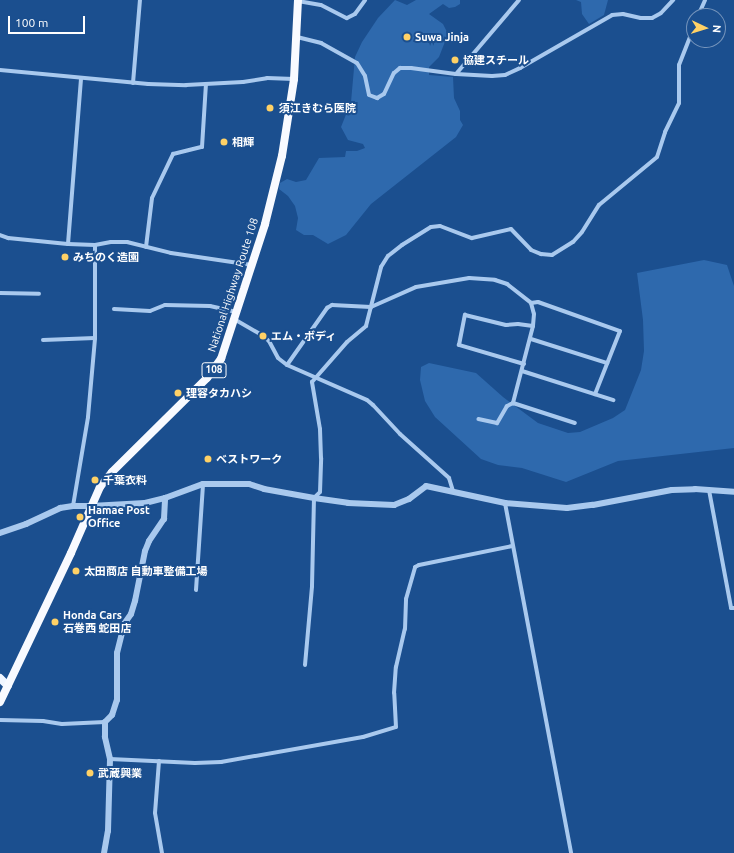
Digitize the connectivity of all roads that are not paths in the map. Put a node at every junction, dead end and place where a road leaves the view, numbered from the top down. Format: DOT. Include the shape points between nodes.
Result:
graph roads {
  1 [pos="140,0"];
  2 [pos="298,0"];
  3 [pos="365,0"];
  4 [pos="519,0"];
  5 [pos="673,0"];
  6 [pos="297,37"];
  7 [pos="686,47"];
  8 [pos="0,70"];
  9 [pos="456,74"];
  10 [pos="81,79"];
  11 [pos="294,79"];
  12 [pos="133,83"];
  13 [pos="206,84"];
  14 [pos="0,235"];
  15 [pos="68,244"];
  16 [pos="95,245"];
  17 [pos="146,247"];
  18 [pos="252,265"];
  19 [pos="0,292"];
  20 [pos="39,294"];
  21 [pos="531,303"];
  22 [pos="371,307"];
  23 [pos="114,309"];
  24 [pos="235,316"];
  25 [pos="533,326"];
  26 [pos="95,338"];
  27 [pos="531,339"];
  28 [pos="43,340"];
  29 [pos="607,363"];
  30 [pos="524,364"];
  31 [pos="287,365"];
  32 [pos="522,371"];
  33 [pos="315,378"];
  34 [pos="595,394"];
  35 [pos="613,400"];
  36 [pos="513,403"];
  37 [pos="478,419"];
  38 [pos="575,423"];
  39 [pos="203,484"];
  40 [pos="709,490"];
  41 [pos="453,491"];
  42 [pos="734,492"];
  43 [pos="165,498"];
  44 [pos="314,498"];
  45 [pos="505,503"];
  46 [pos="73,506"];
  47 [pos="91,506"];
  48 [pos="0,533"];
  49 [pos="512,546"];
  50 [pos="196,590"];
  51 [pos="734,608"];
  52 [pos="305,665"];
  53 [pos="0,678"];
  54 [pos="8,686"];
  55 [pos="0,702"];
  56 [pos="0,720"];
  57 [pos="105,722"];
  58 [pos="110,759"];
  59 [pos="159,761"];
  60 [pos="104,853"];
  61 [pos="162,853"];
  62 [pos="571,853"];
  1 -- 12 [label="street"];
  2 -- 3 [label="street" via="321,4 347,18 355,14"];
  2 -- 6 [label="highway, National Highway Route 108 / 108"];
  4 -- 9 [label="street"];
  5 -- 9 [label="street" via="661,13 652,18 612,15 510,73 499,76"];
  6 -- 9 [label="street" via="326,45 357,63 365,76 367,91 374,98 382,96 394,73 400,68"];
  6 -- 11 [label="highway, National Highway Route 108 / 108"];
  7 -- 22 [label="street" via="679,65 678,103 657,157 598,205 573,242 552,255 541,254 531,250 511,229 472,238 440,226 431,227 388,256 381,267"];
  8 -- 10 [label="street"];
  10 -- 12 [label="street"];
  10 -- 15 [label="street"];
  11 -- 13 [label="street" via="267,78"];
  11 -- 18 [label="highway, National Highway Route 108 / 108" via="282,156"];
  12 -- 13 [label="street"];
  13 -- 17 [label="street" via="202,147 173,154 152,198"];
  14 -- 15 [label="street"];
  15 -- 16 [label="street"];
  16 -- 17 [label="street" via="127,242"];
  16 -- 26 [label="street"];
  17 -- 18 [label="street"];
  18 -- 24 [label="highway, National Highway Route 108 / 108"];
  19 -- 20 [label="street"];
  21 -- 22 [label="street" via="507,284 487,278 469,278 416,287"];
  21 -- 25 [label="street" via="534,314"];
  21 -- 29 [label="street" via="538,302 620,330"];
  22 -- 31 [label="street" via="332,304"];
  22 -- 33 [label="street" via="366,326 347,342"];
  23 -- 24 [label="street" via="150,311 165,305 210,306"];
  24 -- 31 [label="street" via="268,341 278,358"];
  24 -- 47 [label="highway, National Highway Route 108 / 108" via="215,369 106,479"];
  25 -- 27 [label="street"];
  25 -- 30 [label="street" via="506,325 465,315 459,345"];
  26 -- 28 [label="street"];
  26 -- 46 [label="street" via="88,417"];
  27 -- 29 [label="street"];
  27 -- 30 [label="street"];
  29 -- 34 [label="street"];
  30 -- 32 [label="street"];
  31 -- 33 [label="street"];
  32 -- 34 [label="street"];
  32 -- 36 [label="street"];
  33 -- 41 [label="street" via="367,400 448,478"];
  33 -- 44 [label="street" via="312,382 320,429 321,458 320,492"];
  34 -- 35 [label="street"];
  36 -- 37 [label="street" via="507,406 497,423"];
  36 -- 38 [label="street"];
  39 -- 43 [label="street"];
  39 -- 44 [label="street" via="248,484"];
  39 -- 50 [label="street"];
  40 -- 42 [label="street"];
  40 -- 45 [label="street" via="672,490 578,507"];
  40 -- 51 [label="street" via="731,608"];
  41 -- 44 [label="street" via="426,486 409,500 394,505 348,503"];
  41 -- 45 [label="street"];
  43 -- 47 [label="street" via="145,503"];
  43 -- 57 [label="street" via="164,520 147,546 131,614 124,624 117,653 116,707"];
  44 -- 52 [label="street" via="312,586"];
  45 -- 49 [label="street"];
  46 -- 47 [label="street"];
  46 -- 48 [label="street" via="60,508"];
  47 -- 54 [label="highway, National Highway Route 108 / 108"];
  49 -- 59 [label="street" via="419,564 415,567 406,599 405,628 396,667 396,727 363,737 236,760 195,763"];
  49 -- 62 [label="street"];
  53 -- 54 [label="main road"];
  54 -- 55 [label="highway, National Highway Route 108 / 108"];
  56 -- 57 [label="street" via="62,724"];
  57 -- 58 [label="street" via="105,737"];
  58 -- 59 [label="street"];
  58 -- 60 [label="street" via="108,831"];
  59 -- 61 [label="street" via="155,813"];
}
